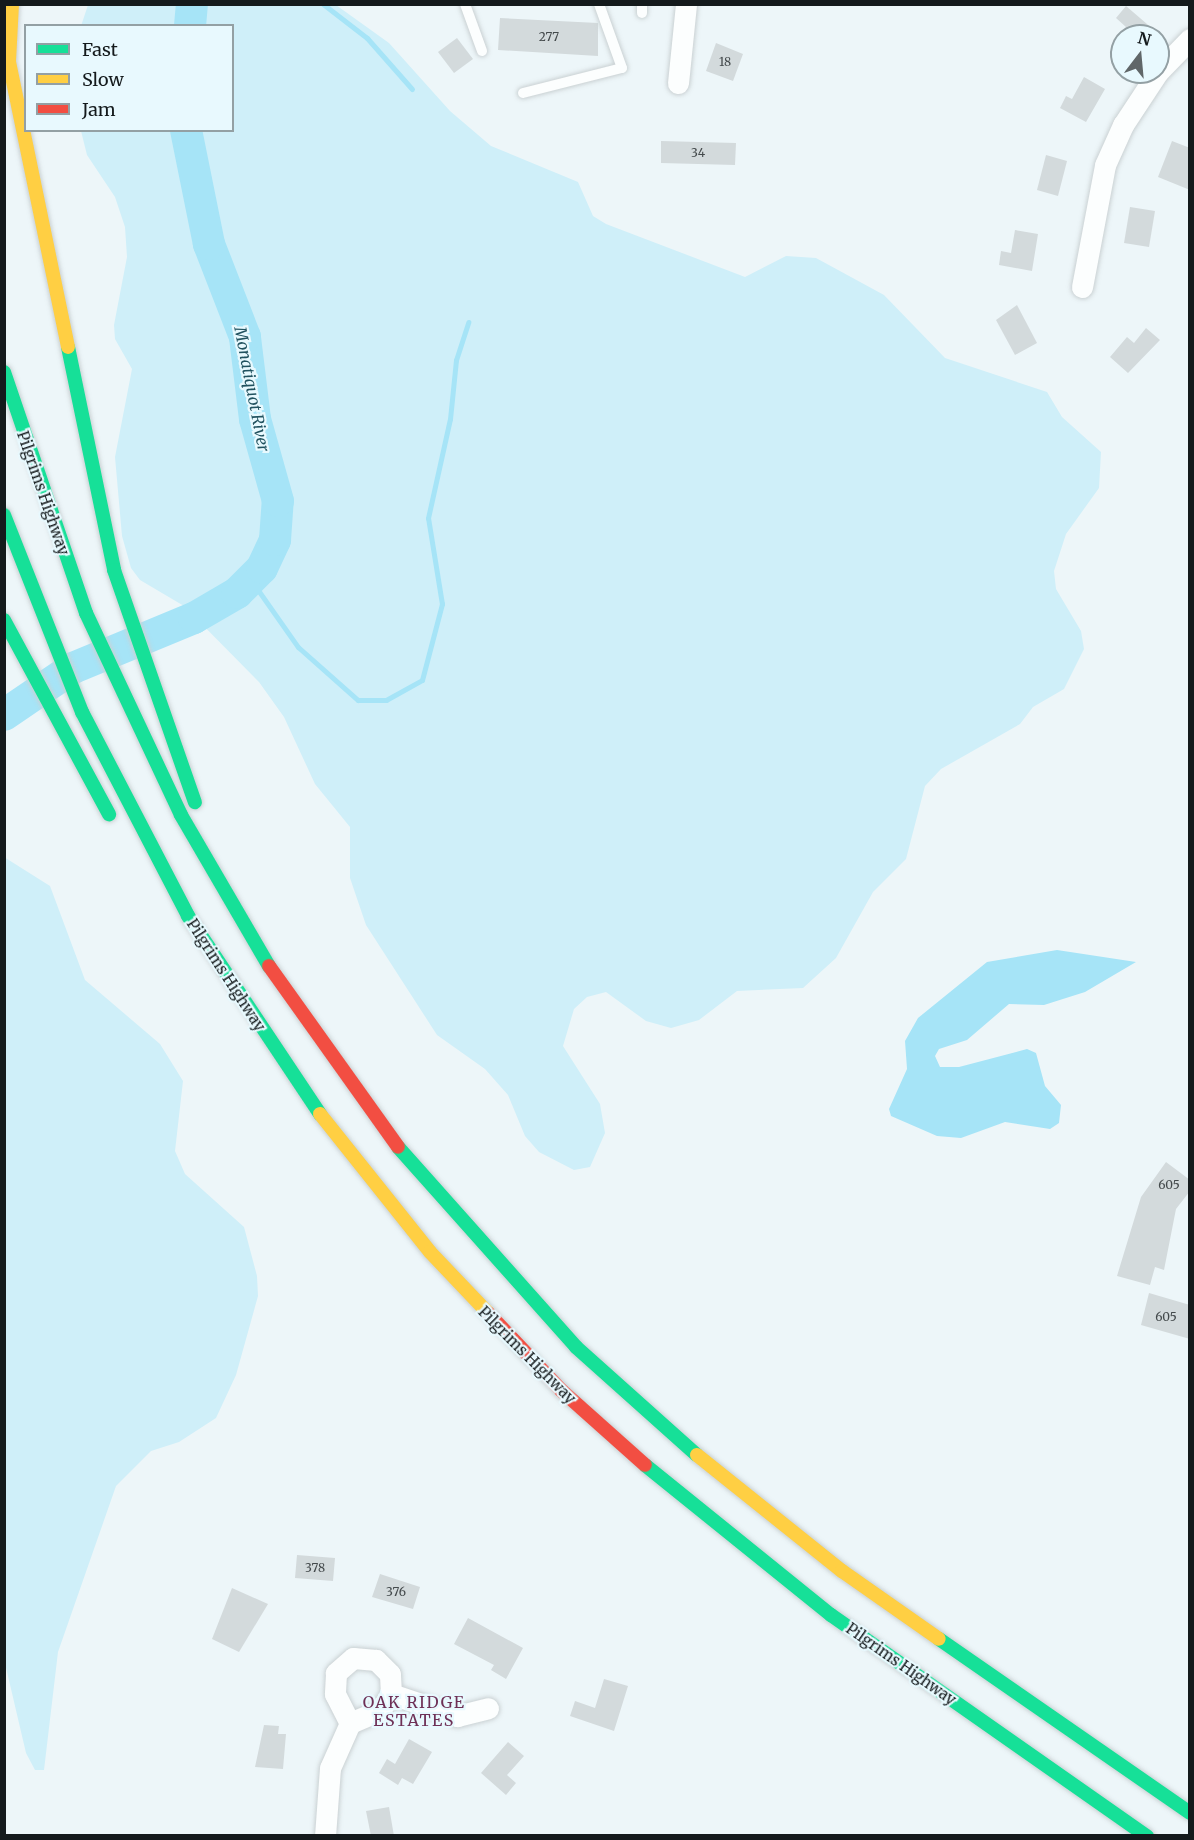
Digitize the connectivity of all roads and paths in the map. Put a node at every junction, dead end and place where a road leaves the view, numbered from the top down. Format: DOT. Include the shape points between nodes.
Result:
graph roads {
  1 [pos="12,4"];
  2 [pos="465,4"];
  3 [pos="599,4"];
  4 [pos="686,4"];
  5 [pos="1190,39"];
  6 [pos="482,51"];
  7 [pos="1170,60"];
  8 [pos="678,83"];
  9 [pos="1150,84"];
  10 [pos="523,93"];
  11 [pos="1082,287"];
  12 [pos="4,372"];
  13 [pos="4,515"];
  14 [pos="4,620"];
  15 [pos="118,830"];
  16 [pos="148,877"];
  17 [pos="296,1008"];
  18 [pos="275,1051"];
  19 [pos="391,1694"];
  20 [pos="488,1708"];
  21 [pos="350,1723"];
  22 [pos="1190,1813"];
  23 [pos="325,1836"];
  24 [pos="1147,1836"];
  1 -- 17 [label="highway" via="10,69 122,596 148,679 223,867"];
  2 -- 6 [label="lane"];
  3 -- 10 [label="lane" via="622,68"];
  4 -- 8 [label="street"];
  5 -- 7 [label="street"];
  9 -- 11 [label="street" via="1123,125 1105,165"];
  12 -- 17 [label="highway, Pilgrims Highway" via="86,613 120,693 207,864"];
  13 -- 18 [label="highway, Pilgrims Highway" via="82,712 183,907"];
  14 -- 15 [label="highway"];
  16 -- 18 [label="highway"];
  17 -- 22 [label="highway" via="490,1256 653,1419 842,1571"];
  18 -- 24 [label="highway, Pilgrims Highway" via="430,1252 538,1368 631,1455 796,1590"];
  19 -- 20 [label="street" via="457,1716"];
  19 -- 21 [label="street" via="380,1710"];
  19 -- 21 [label="street" via="391,1678 380,1662 359,1657 344,1663 334,1689"];
  21 -- 23 [label="street" via="330,1768"];
}
